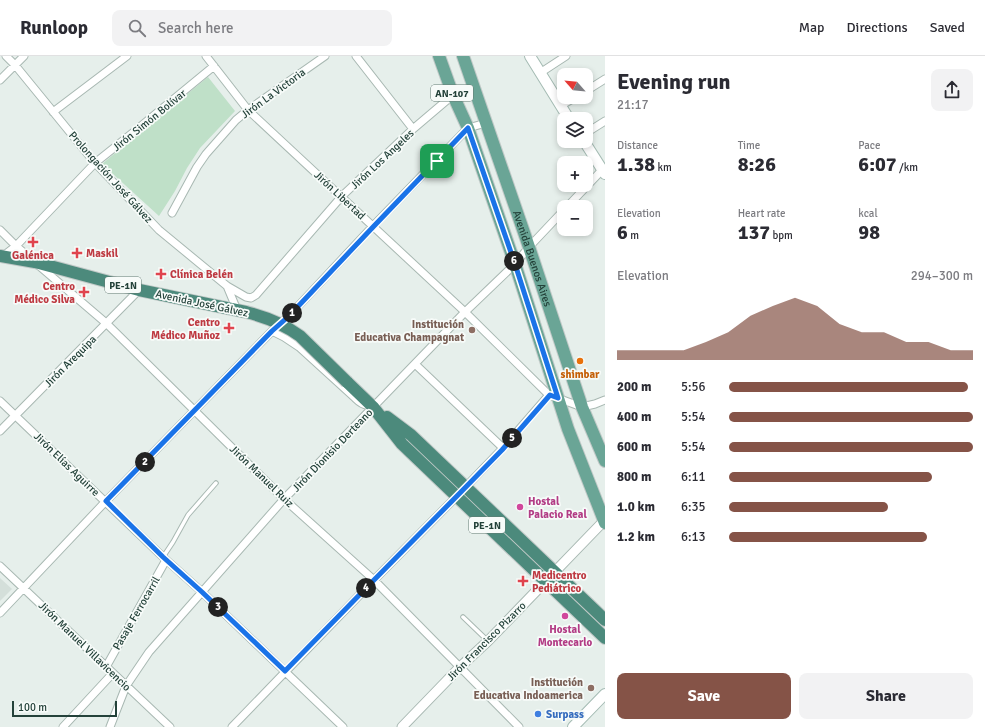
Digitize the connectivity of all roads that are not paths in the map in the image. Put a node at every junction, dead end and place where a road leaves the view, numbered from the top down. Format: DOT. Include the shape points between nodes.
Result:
graph roads {
  1 [pos="6,56"];
  2 [pos="24,56"];
  3 [pos="127,56"];
  4 [pos="206,56"];
  5 [pos="325,56"];
  6 [pos="356,56"];
  7 [pos="439,56"];
  8 [pos="463,56"];
  9 [pos="530,56"];
  10 [pos="566,56"];
  11 [pos="15,65"];
  12 [pos="214,66"];
  13 [pos="540,73"];
  14 [pos="605,79"];
  15 [pos="0,80"];
  16 [pos="593,87"];
  17 [pos="453,95"];
  18 [pos="564,104"];
  19 [pos="560,106"];
  20 [pos="248,110"];
  21 [pos="53,112"];
  22 [pos="564,112"];
  23 [pos="605,121"];
  24 [pos="486,122"];
  25 [pos="468,128"];
  26 [pos="413,129"];
  27 [pos="593,129"];
  28 [pos="589,148"];
  29 [pos="95,163"];
  30 [pos="604,172"];
  31 [pos="342,196"];
  32 [pos="574,200"];
  33 [pos="172,213"];
  34 [pos="557,217"];
  35 [pos="374,226"];
  36 [pos="0,230"];
  37 [pos="16,246"];
  38 [pos="529,247"];
  39 [pos="1,257"];
  40 [pos="35,262"];
  41 [pos="515,264"];
  42 [pos="227,286"];
  43 [pos="139,290"];
  44 [pos="251,298"];
  45 [pos="242,311"];
  46 [pos="466,312"];
  47 [pos="106,323"];
  48 [pos="272,331"];
  49 [pos="414,364"];
  50 [pos="554,397"];
  51 [pos="605,400"];
  52 [pos="0,401"];
  53 [pos="372,406"];
  54 [pos="582,407"];
  55 [pos="195,410"];
  56 [pos="16,415"];
  57 [pos="0,431"];
  58 [pos="503,448"];
  59 [pos="605,460"];
  60 [pos="216,484"];
  61 [pos="466,487"];
  62 [pos="457,496"];
  63 [pos="284,499"];
  64 [pos="106,501"];
  65 [pos="605,522"];
  66 [pos="165,558"];
  67 [pos="0,566"];
  68 [pos="554,572"];
  69 [pos="374,580"];
  70 [pos="545,581"];
  71 [pos="24,588"];
  72 [pos="202,592"];
  73 [pos="0,613"];
  74 [pos="463,617"];
  75 [pos="605,620"];
  76 [pos="605,638"];
  77 [pos="488,641"];
  78 [pos="106,667"];
  79 [pos="460,667"];
  80 [pos="285,671"];
  81 [pos="113,673"];
  82 [pos="126,686"];
  83 [pos="605,694"];
  84 [pos="63,727"];
  85 [pos="110,727"];
  86 [pos="170,727"];
  87 [pos="232,727"];
  88 [pos="343,727"];
  89 [pos="402,727"];
  90 [pos="519,727"];
  91 [pos="573,727"];
  1 -- 11 [label="street, Prolongación José Gálvez"];
  2 -- 11 [label="street"];
  3 -- 21 [label="street"];
  4 -- 12 [label="street, Jirón Libertad"];
  5 -- 20 [label="street, Jirón La Victoria"];
  6 -- 26 [label="street"];
  7 -- 17 [label="main road, Avenida Buenos Aires / AN-107"];
  8 -- 24 [label="main road, Avenida Buenos Aires / AN-107"];
  9 -- 13 [label="main road"];
  10 -- 13 [label="street"];
  11 -- 15 [label="street"];
  11 -- 21 [label="street, Prolongación José Gálvez"];
  12 -- 20 [label="street, Jirón Libertad"];
  12 -- 29 [label="street, Jirón Simón Bolívar"];
  13 -- 19 [label="main road"];
  14 -- 16 [label="street"];
  17 -- 25 [label="main road, Avenida Buenos Aires / AN-107"];
  17 -- 26 [label="street, Jirón Los Angeles"];
  18 -- 19 [label="street"];
  19 -- 22 [label="main road"];
  20 -- 31 [label="street, Jirón Libertad"];
  20 -- 33 [label="street, Jirón La Victoria" via="206,154"];
  21 -- 29 [label="street, Prolongación José Gálvez"];
  23 -- 27 [label="street"];
  24 -- 25 [label="street"];
  24 -- 38 [label="main road, Avenida Buenos Aires / AN-107"];
  25 -- 35 [label="street"];
  25 -- 41 [label="main road, Avenida Buenos Aires / AN-107"];
  26 -- 31 [label="street, Jirón Los Angeles"];
  28 -- 30 [label="main road"];
  29 -- 37 [label="street, Jirón Simón Bolívar"];
  29 -- 42 [label="street, Prolongación José Gálvez" via="159,230"];
  30 -- 32 [label="street"];
  31 -- 35 [label="street, Jirón Libertad"];
  31 -- 44 [label="street, Jirón Los Angeles"];
  34 -- 38 [label="street, Jirón Dionisio Derteano"];
  35 -- 46 [label="street, Jirón Libertad"];
  35 -- 48 [label="street"];
  36 -- 37 [label="street, Jirón Manuel Ruiz"];
  37 -- 39 [label="street, Jirón Simón Bolívar"];
  37 -- 40 [label="street, Jirón Manuel Ruiz"];
  38 -- 41 [label="street, Jirón Dionisio Derteano"];
  38 -- 54 [label="main road, Avenida Buenos Aires / AN-107"];
  39 -- 40 [label="highway, Avenida José Gálvez / PE-1N"];
  40 -- 43 [label="highway, Avenida José Gálvez / PE-1N"];
  40 -- 47 [label="street, Jirón Manuel Ruiz"];
  41 -- 46 [label="street, Jirón Dionisio Derteano"];
  41 -- 50 [label="main road, Avenida Buenos Aires / AN-107"];
  42 -- 44 [label="street, Prolongación José Gálvez" via="246,298"];
  42 -- 45 [label="street, Prolongación José Gálvez"];
  43 -- 45 [label="highway, Avenida José Gálvez / PE-1N"];
  43 -- 47 [label="street, Jirón Arequipa"];
  45 -- 53 [label="highway, Avenida José Gálvez / PE-1N, bridge" via="267,318 292,330"];
  46 -- 49 [label="street, Jirón Dionisio Derteano"];
  46 -- 50 [label="street, Jirón Libertad"];
  47 -- 55 [label="street, Jirón Manuel Ruiz"];
  47 -- 56 [label="street, Jirón Arequipa"];
  48 -- 53 [label="street" via="299,347 360,402"];
  48 -- 55 [label="street"];
  49 -- 53 [label="street, Jirón Dionisio Derteano"];
  49 -- 58 [label="street"];
  50 -- 54 [label="street"];
  50 -- 58 [label="street"];
  50 -- 65 [label="main road, Avenida Buenos Aires / AN-107"];
  51 -- 54 [label="street"];
  52 -- 56 [label="street, Jirón Elías Aguirre"];
  53 -- 61 [label="highway, Avenida José Gálvez / PE-1N" via="411,435"];
  53 -- 62 [label="highway, Avenida José Gálvez / PE-1N" via="402,444"];
  53 -- 63 [label="street, Jirón Dionisio Derteano"];
  54 -- 59 [label="main road, Avenida Buenos Aires / AN-107"];
  55 -- 63 [label="street, Jirón Manuel Ruiz"];
  55 -- 64 [label="street"];
  56 -- 57 [label="street, Jirón Arequipa"];
  56 -- 64 [label="street, Jirón Elías Aguirre"];
  58 -- 61 [label="street"];
  60 -- 66 [label="lane" via="188,514"];
  61 -- 62 [label="street"];
  61 -- 68 [label="highway, Avenida José Gálvez / PE-1N"];
  62 -- 69 [label="street"];
  62 -- 70 [label="highway, Avenida José Gálvez / PE-1N"];
  63 -- 69 [label="street, Jirón Manuel Ruiz"];
  63 -- 72 [label="street, Jirón Dionisio Derteano"];
  64 -- 66 [label="street, Jirón Elías Aguirre"];
  64 -- 71 [label="street"];
  65 -- 68 [label="street, Jirón Francisco Pizarro"];
  66 -- 72 [label="street, Jirón Elías Aguirre"];
  66 -- 78 [label="street, Pasaje Ferrocarril"];
  67 -- 71 [label="street, Jirón Manuel Villavicencio"];
  68 -- 70 [label="street, Jirón Francisco Pizarro"];
  68 -- 75 [label="highway, Avenida José Gálvez / PE-1N"];
  69 -- 79 [label="street, Jirón Manuel Ruiz"];
  69 -- 80 [label="street"];
  70 -- 76 [label="highway, Avenida José Gálvez / PE-1N"];
  70 -- 77 [label="street, Jirón Francisco Pizarro"];
  71 -- 73 [label="street"];
  71 -- 78 [label="street, Jirón Manuel Villavicencio"];
  72 -- 80 [label="street, Jirón Elías Aguirre"];
  72 -- 82 [label="street, Jirón Dionisio Derteano" via="149,652"];
  74 -- 77 [label="lane"];
  77 -- 79 [label="street, Jirón Francisco Pizarro"];
  78 -- 81 [label="street, Jirón Manuel Villavicencio"];
  79 -- 89 [label="street, Jirón Francisco Pizarro"];
  79 -- 90 [label="street, Jirón Manuel Ruiz"];
  80 -- 87 [label="street"];
  80 -- 88 [label="street, Jirón Elías Aguirre"];
  81 -- 82 [label="street, Jirón Manuel Villavicencio"];
  81 -- 84 [label="street"];
  82 -- 85 [label="street, Jirón Dionisio Derteano"];
  82 -- 86 [label="street, Jirón Manuel Villavicencio"];
  83 -- 91 [label="main road"];
}
